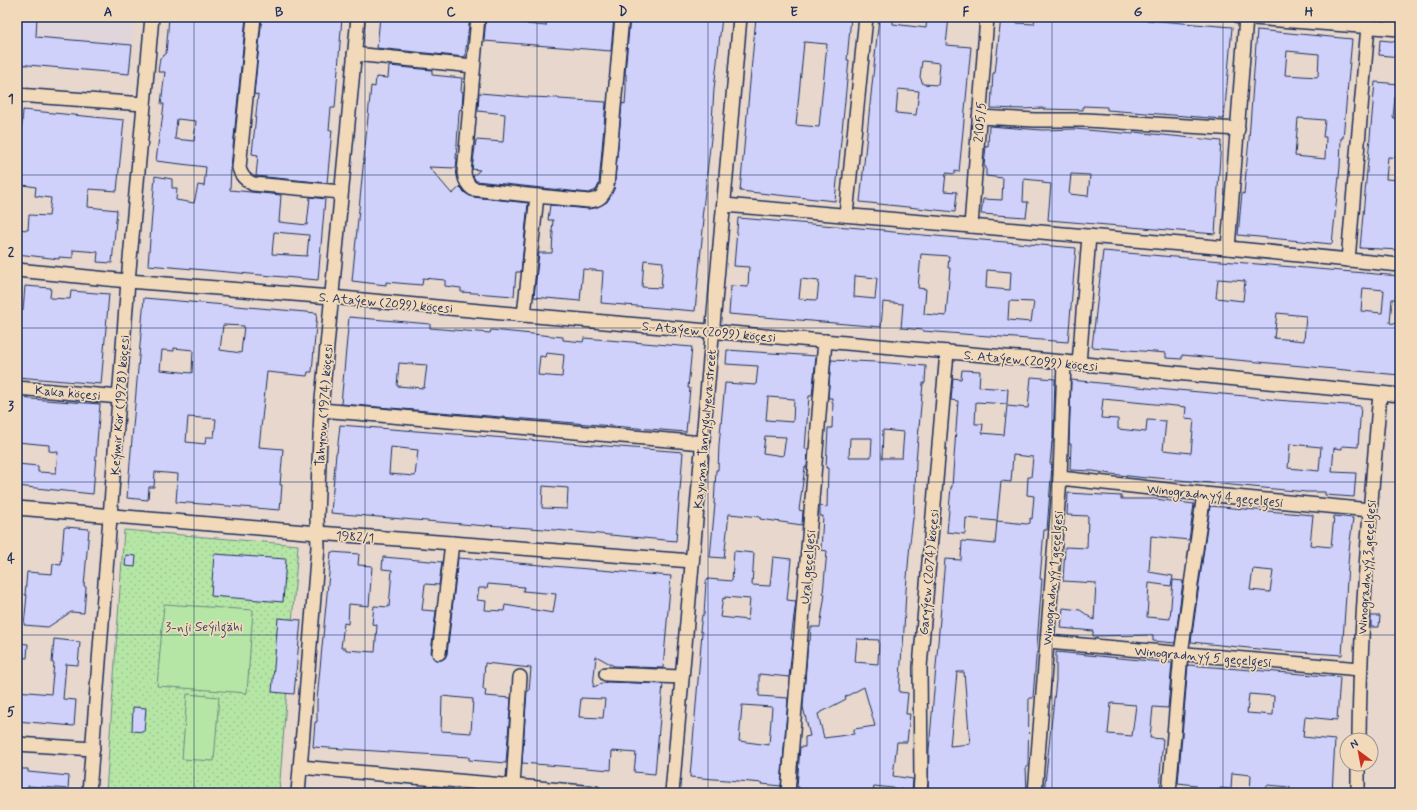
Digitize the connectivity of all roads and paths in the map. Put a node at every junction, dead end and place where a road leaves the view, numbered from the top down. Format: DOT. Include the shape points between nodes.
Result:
graph roads {
  1 [pos="152,17"];
  2 [pos="254,17"];
  3 [pos="358,17"];
  4 [pos="478,17"];
  5 [pos="622,17"];
  6 [pos="740,17"];
  7 [pos="866,17"];
  8 [pos="987,17"];
  9 [pos="1240,17"];
  10 [pos="1246,18"];
  11 [pos="1368,26"];
  12 [pos="1400,29"];
  13 [pos="354,54"];
  14 [pos="474,66"];
  15 [pos="17,95"];
  16 [pos="144,104"];
  17 [pos="979,118"];
  18 [pos="1238,129"];
  19 [pos="341,192"];
  20 [pos="537,196"];
  21 [pos="724,205"];
  22 [pos="846,215"];
  23 [pos="971,226"];
  24 [pos="1089,236"];
  25 [pos="1228,248"];
  26 [pos="1348,260"];
  27 [pos="1400,265"];
  28 [pos="17,270"];
  29 [pos="128,281"];
  30 [pos="331,296"];
  31 [pos="524,315"];
  32 [pos="712,331"];
  33 [pos="826,342"];
  34 [pos="947,352"];
  35 [pos="1064,362"];
  36 [pos="1079,364"];
  37 [pos="17,388"];
  38 [pos="1380,394"];
  39 [pos="1400,395"];
  40 [pos="120,397"];
  41 [pos="321,410"];
  42 [pos="703,443"];
  43 [pos="1060,478"];
  44 [pos="1204,494"];
  45 [pos="17,508"];
  46 [pos="1370,510"];
  47 [pos="111,517"];
  48 [pos="318,533"];
  49 [pos="452,544"];
  50 [pos="692,561"];
  51 [pos="1047,642"];
  52 [pos="439,653"];
  53 [pos="1181,654"];
  54 [pos="1360,669"];
  55 [pos="606,674"];
  56 [pos="520,677"];
  57 [pos="682,677"];
  58 [pos="1359,732"];
  59 [pos="17,744"];
  60 [pos="93,748"];
  61 [pos="300,767"];
  62 [pos="1358,772"];
  63 [pos="513,786"];
  64 [pos="89,793"];
  65 [pos="298,793"];
  66 [pos="595,793"];
  67 [pos="672,793"];
  68 [pos="788,793"];
  69 [pos="920,793"];
  70 [pos="1035,793"];
  71 [pos="1169,793"];
  72 [pos="1358,793"];
  1 -- 16 [label="street, Keýmir Kör (1978) köçesi"];
  2 -- 19 [label="street" via="239,168 241,174 245,180 253,184"];
  3 -- 13 [label="street, Tahyrow (1974) köçesi"];
  4 -- 14 [label="street"];
  5 -- 20 [label="street" via="607,186 604,193 601,198 589,201"];
  6 -- 21 [label="street, Kayuma Tanrygulyeva street"];
  7 -- 22 [label="street"];
  8 -- 17 [label="street, 2105/5"];
  9 -- 10 [label="street"];
  10 -- 11 [label="street"];
  10 -- 18 [label="street"];
  11 -- 12 [label="street"];
  11 -- 26 [label="street"];
  13 -- 14 [label="street"];
  13 -- 19 [label="street, Tahyrow (1974) köçesi"];
  14 -- 20 [label="street" via="465,180 474,189"];
  15 -- 16 [label="street"];
  16 -- 29 [label="street, Keýmir Kör (1978) köçesi"];
  17 -- 18 [label="street" via="1086,120"];
  17 -- 23 [label="street, 2105/5"];
  18 -- 25 [label="street"];
  19 -- 30 [label="street, Tahyrow (1974) köçesi"];
  20 -- 31 [label="street"];
  21 -- 22 [label="street"];
  21 -- 32 [label="street, Kayuma Tanrygulyeva street"];
  22 -- 23 [label="street"];
  23 -- 24 [label="street"];
  24 -- 25 [label="street"];
  24 -- 36 [label="street"];
  25 -- 26 [label="street"];
  26 -- 27 [label="street"];
  28 -- 29 [label="street, S. Ataýew (2099) köçesi"];
  29 -- 30 [label="street, S. Ataýew (2099) köçesi"];
  29 -- 40 [label="street, Keýmir Kör (1978) köçesi"];
  30 -- 31 [label="street, S. Ataýew (2099) köçesi"];
  30 -- 41 [label="street, Tahyrow (1974) köçesi"];
  31 -- 32 [label="street, S. Ataýew (2099) köçesi"];
  32 -- 33 [label="street, S. Ataýew (2099) köçesi"];
  32 -- 42 [label="street, Kayuma Tanrygulyeva street"];
  33 -- 34 [label="street, S. Ataýew (2099) köçesi"];
  33 -- 68 [label="street, Ural geçelgesi"];
  34 -- 35 [label="street, S. Ataýew (2099) köçesi"];
  34 -- 69 [label="street, Garyýew (2074) köçesi" via="920,667"];
  35 -- 36 [label="street, S. Ataýew (2099) köçesi"];
  35 -- 43 [label="street, Winogradnyý 1 geçelgesi"];
  36 -- 38 [label="street, S. Ataýew (2099) köçesi"];
  37 -- 40 [label="street, Kaka köçesi"];
  38 -- 39 [label="street, S. Ataýew (2099) köçesi"];
  38 -- 46 [label="street, Winogradnyý 3 geçelgesi"];
  40 -- 47 [label="street, Keýmir Kör (1978) köçesi"];
  41 -- 42 [label="street"];
  41 -- 48 [label="street, Tahyrow (1974) köçesi"];
  42 -- 50 [label="street, Kayuma Tanrygulyeva street"];
  43 -- 44 [label="street, Winogradnyý 4 geçelgesi"];
  43 -- 51 [label="street, Winogradnyý 1 geçelgesi"];
  44 -- 46 [label="street, Winogradnyý 4 geçelgesi"];
  44 -- 53 [label="street"];
  45 -- 47 [label="street, 1982/1"];
  46 -- 54 [label="street, Winogradnyý 3 geçelgesi"];
  47 -- 48 [label="street, 1982/1"];
  47 -- 60 [label="street, Keýmir Kör (1978) köçesi"];
  48 -- 49 [label="street, 1982/1"];
  48 -- 61 [label="street, Tahyrow (1974) köçesi"];
  49 -- 50 [label="street, 1982/1"];
  49 -- 52 [label="street"];
  50 -- 57 [label="street, Kayuma Tanrygulyeva street"];
  51 -- 53 [label="street, Winogradnyý 5 geçelgesi"];
  51 -- 70 [label="street, Winogradnyý 1 geçelgesi"];
  53 -- 54 [label="street, Winogradnyý 5 geçelgesi"];
  53 -- 71 [label="street"];
  54 -- 58 [label="street, Winogradnyý 3 geçelgesi"];
  55 -- 57 [label="street"];
  56 -- 63 [label="street"];
  57 -- 67 [label="street, Kayuma Tanrygulyeva street"];
  59 -- 60 [label="street"];
  60 -- 64 [label="street, Keýmir Kör (1978) köçesi"];
  61 -- 63 [label="street"];
  61 -- 65 [label="street, Tahyrow (1974) köçesi"];
  62 -- 72 [label="street"];
  63 -- 66 [label="street"];
}
